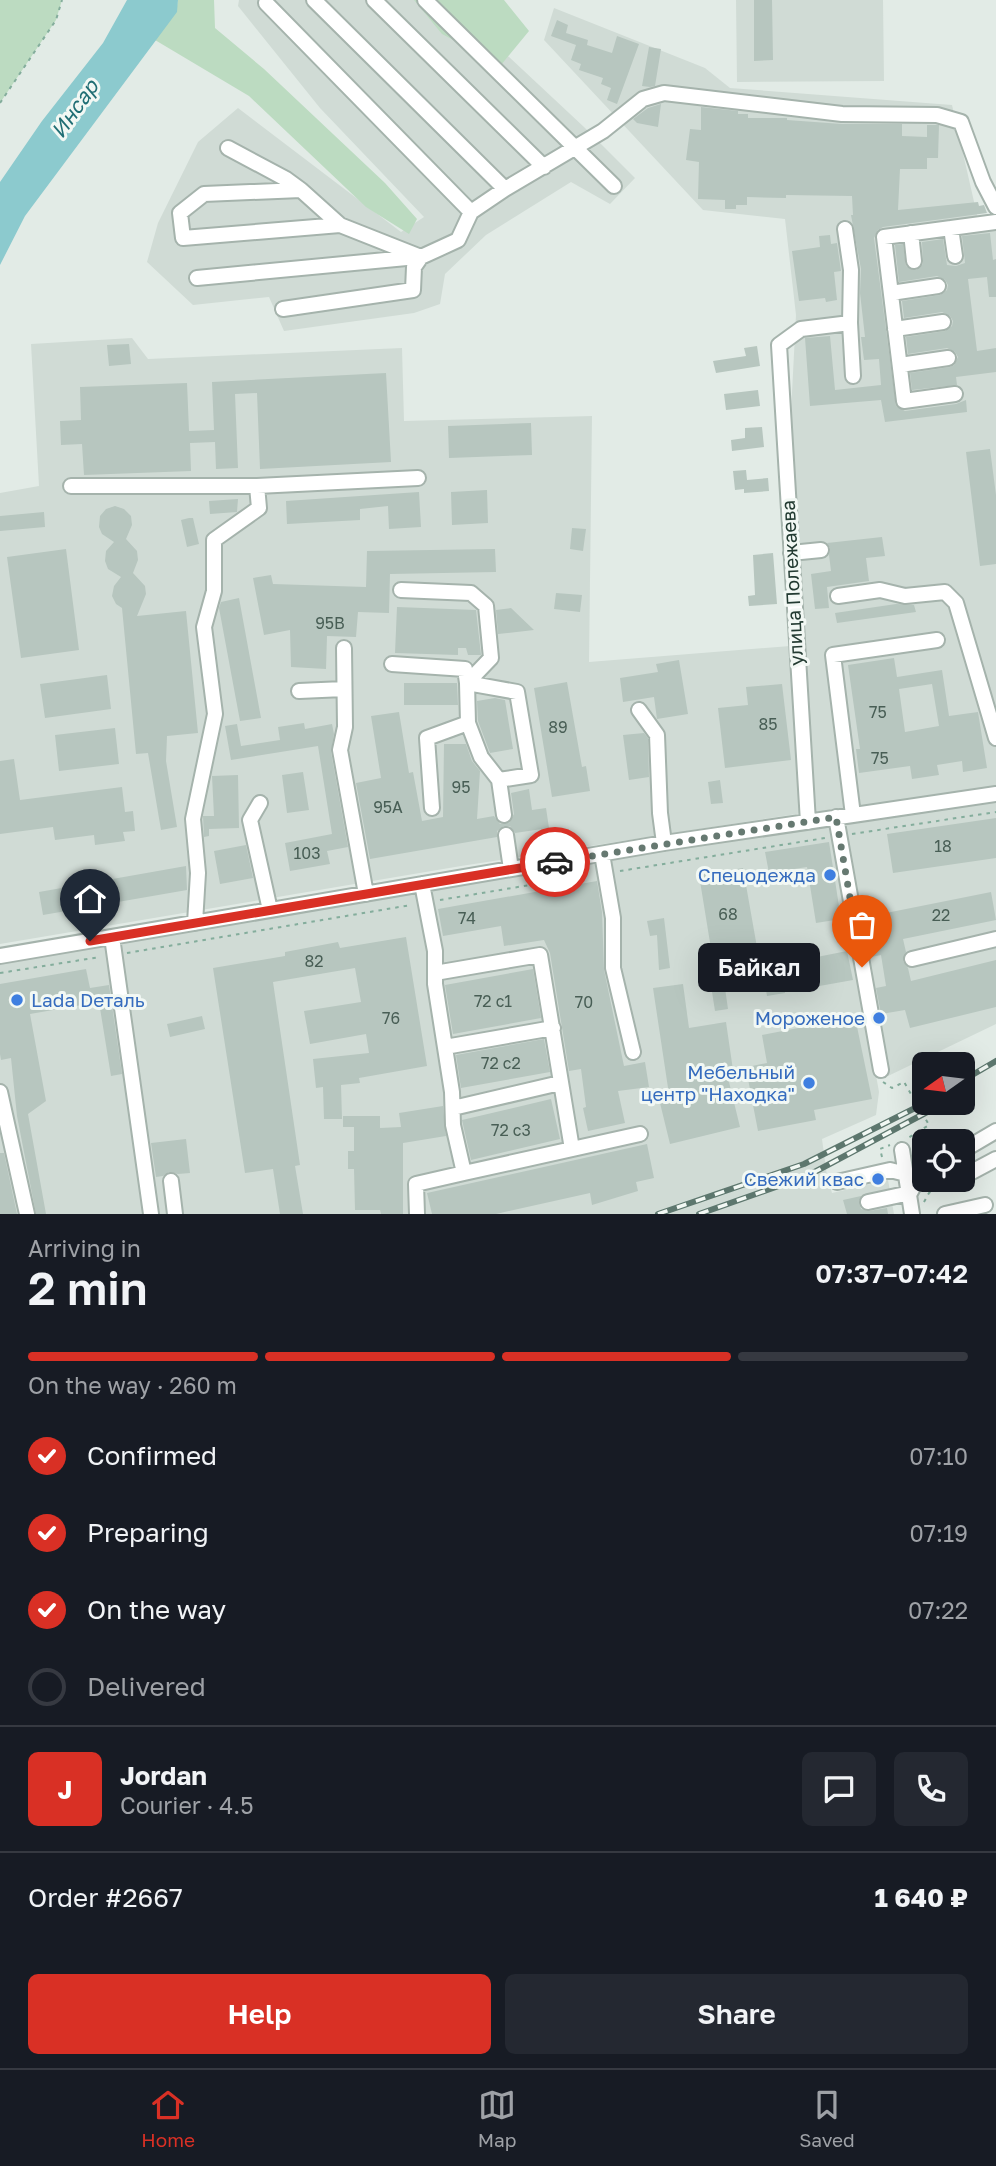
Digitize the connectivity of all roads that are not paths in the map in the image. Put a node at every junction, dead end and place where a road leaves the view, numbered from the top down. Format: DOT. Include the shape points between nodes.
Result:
graph roads {
  1 [pos="314,0"];
  2 [pos="374,0"];
  3 [pos="425,0"];
  4 [pos="265,3"];
  5 [pos="576,147"];
  6 [pos="228,148"];
  7 [pos="544,167"];
  8 [pos="614,186"];
  9 [pos="505,189"];
  10 [pos="301,190"];
  11 [pos="996,208"];
  12 [pos="471,212"];
  13 [pos="996,222"];
  14 [pos="340,225"];
  15 [pos="951,228"];
  16 [pos="845,229"];
  17 [pos="911,233"];
  18 [pos="955,256"];
  19 [pos="421,257"];
  20 [pos="914,261"];
  21 [pos="197,278"];
  22 [pos="938,286"];
  23 [pos="891,293"];
  24 [pos="283,309"];
  25 [pos="850,323"];
  26 [pos="943,323"];
  27 [pos="895,329"];
  28 [pos="948,358"];
  29 [pos="900,365"];
  30 [pos="853,376"];
  31 [pos="955,394"];
  32 [pos="418,478"];
  33 [pos="71,486"];
  34 [pos="257,486"];
  35 [pos="821,550"];
  36 [pos="790,553"];
  37 [pos="401,590"];
  38 [pos="838,596"];
  39 [pos="937,640"];
  40 [pos="344,648"];
  41 [pos="392,664"];
  42 [pos="467,683"];
  43 [pos="344,688"];
  44 [pos="299,691"];
  45 [pos="639,710"];
  46 [pos="468,723"];
  47 [pos="996,738"];
  48 [pos="499,780"];
  49 [pos="996,794"];
  50 [pos="260,803"];
  51 [pos="432,808"];
  52 [pos="504,815"];
  53 [pos="853,815"];
  54 [pos="836,817"];
  55 [pos="808,821"];
  56 [pos="506,835"];
  57 [pos="664,843"];
  58 [pos="602,854"];
  59 [pos="511,869"];
  60 [pos="422,884"];
  61 [pos="366,894"];
  62 [pos="270,911"];
  63 [pos="195,923"];
  64 [pos="112,937"];
  65 [pos="996,939"];
  66 [pos="0,956"];
  67 [pos="912,959"];
  68 [pos="435,973"];
  69 [pos="552,1028"];
  70 [pos="445,1047"];
  71 [pos="633,1052"];
  72 [pos="881,1070"];
  73 [pos="561,1083"];
  74 [pos="0,1092"];
  75 [pos="453,1108"];
  76 [pos="996,1131"];
  77 [pos="640,1134"];
  78 [pos="975,1143"];
  79 [pos="572,1149"];
  80 [pos="902,1150"];
  81 [pos="996,1159"];
  82 [pos="975,1170"];
  83 [pos="464,1173"];
  84 [pos="906,1174"];
  85 [pos="172,1181"];
  86 [pos="837,1182"];
  87 [pos="912,1189"];
  88 [pos="910,1193"];
  89 [pos="868,1202"];
  90 [pos="985,1205"];
  91 [pos="27,1214"];
  92 [pos="151,1214"];
  93 [pos="175,1214"];
  94 [pos="417,1214"];
  95 [pos="912,1214"];
  96 [pos="945,1214"];
  1 -- 9 [label="street"];
  2 -- 7 [label="street"];
  3 -- 5 [label="street"];
  4 -- 12 [label="street"];
  5 -- 7 [label="street"];
  5 -- 8 [label="street"];
  5 -- 11 [label="street" via="643,99 664,93 842,114 937,115 961,122"];
  6 -- 10 [label="street"];
  7 -- 9 [label="street"];
  9 -- 12 [label="street"];
  10 -- 14 [label="street"];
  10 -- 14 [label="street" via="204,194 180,213 183,237"];
  12 -- 19 [label="street" via="458,240"];
  13 -- 15 [label="street"];
  14 -- 19 [label="street"];
  15 -- 17 [label="street"];
  15 -- 18 [label="street"];
  16 -- 25 [label="street" via="851,270"];
  17 -- 20 [label="street"];
  17 -- 23 [label="street" via="884,237"];
  19 -- 21 [label="street"];
  19 -- 24 [label="street" via="414,267 412,290"];
  22 -- 23 [label="street"];
  23 -- 27 [label="street"];
  25 -- 30 [label="street"];
  25 -- 36 [label="street, улица Полежаева" via="801,329 779,345"];
  26 -- 27 [label="street"];
  27 -- 29 [label="street"];
  28 -- 29 [label="street"];
  29 -- 31 [label="street" via="904,401"];
  32 -- 34 [label="street"];
  33 -- 34 [label="street"];
  34 -- 63 [label="street" via="259,508 214,540 214,591 204,627 215,714 193,819 198,873"];
  35 -- 36 [label="street"];
  36 -- 55 [label="street, улица Полежаева"];
  37 -- 42 [label="street" via="471,593 486,606 491,658"];
  38 -- 47 [label="street" via="880,590 905,596 945,592 956,603"];
  39 -- 53 [label="street" via="833,654"];
  40 -- 43 [label="street"];
  41 -- 42 [label="street" via="465,669"];
  42 -- 46 [label="street"];
  42 -- 48 [label="street" via="517,692 531,775"];
  43 -- 44 [label="street"];
  43 -- 61 [label="street" via="345,727 340,750"];
  45 -- 57 [label="street" via="657,734"];
  46 -- 48 [label="street" via="481,757"];
  46 -- 51 [label="street" via="427,738"];
  48 -- 52 [label="street"];
  49 -- 53 [label="street"];
  50 -- 62 [label="street" via="250,820"];
  53 -- 54 [label="street"];
  54 -- 55 [label="street"];
  54 -- 72 [label="street"];
  55 -- 57 [label="street"];
  56 -- 59 [label="street"];
  57 -- 58 [label="street"];
  58 -- 59 [label="street"];
  58 -- 71 [label="street" via="614,918 613,968"];
  59 -- 60 [label="street"];
  60 -- 61 [label="street"];
  60 -- 68 [label="street"];
  61 -- 62 [label="street"];
  62 -- 63 [label="street"];
  63 -- 64 [label="street"];
  64 -- 66 [label="street"];
  64 -- 92 [label="street"];
  65 -- 67 [label="street"];
  68 -- 69 [label="street" via="541,955"];
  68 -- 70 [label="street"];
  69 -- 70 [label="street"];
  69 -- 73 [label="street"];
  70 -- 75 [label="street"];
  73 -- 75 [label="street"];
  73 -- 79 [label="street"];
  74 -- 91 [label="street"];
  75 -- 83 [label="street"];
  76 -- 78 [label="street"];
  77 -- 79 [label="street"];
  79 -- 83 [label="street"];
  80 -- 84 [label="street"];
  81 -- 82 [label="street"];
  83 -- 94 [label="street" via="415,1184"];
  84 -- 86 [label="street" via="890,1170"];
  84 -- 88 [label="street"];
  85 -- 93 [label="street"];
  87 -- 88 [label="street"];
  88 -- 89 [label="street"];
  88 -- 95 [label="street"];
  90 -- 96 [label="street"];
}
